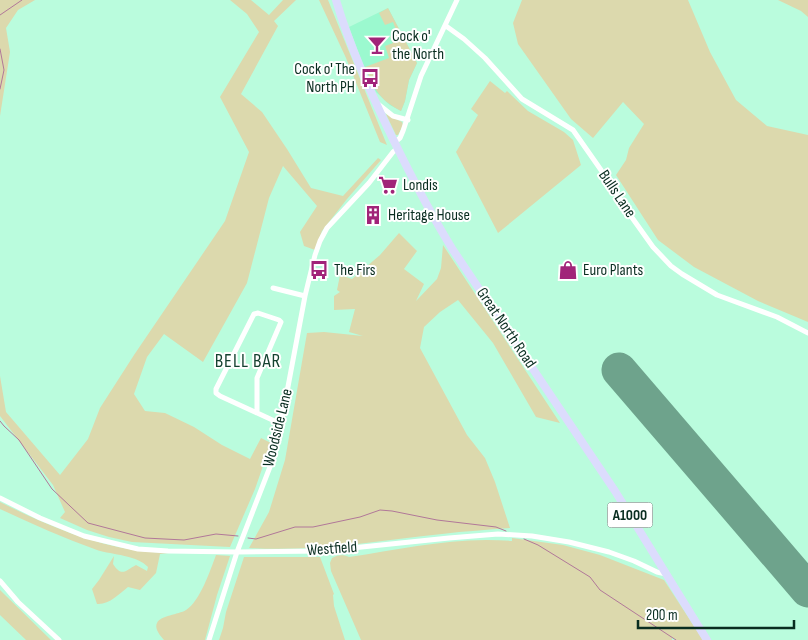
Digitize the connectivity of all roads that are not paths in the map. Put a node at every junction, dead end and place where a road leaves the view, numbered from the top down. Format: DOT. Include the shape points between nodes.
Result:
graph roads {
  1 [pos="336,0"];
  2 [pos="458,0"];
  3 [pos="446,26"];
  4 [pos="375,102"];
  5 [pos="408,120"];
  6 [pos="396,145"];
  7 [pos="273,288"];
  8 [pos="305,296"];
  9 [pos="808,332"];
  10 [pos="257,413"];
  11 [pos="282,424"];
  12 [pos="0,498"];
  13 [pos="237,552"];
  14 [pos="667,574"];
  15 [pos="0,581"];
  16 [pos="59,640"];
  17 [pos="209,640"];
  18 [pos="707,640"];
  1 -- 4 [label="main road, Great North Road / A1000"];
  2 -- 3 [label="street, Woodside Lane"];
  3 -- 5 [label="street, Woodside Lane" via="421,76"];
  3 -- 9 [label="street, Bulls Lane" via="485,58 522,99 573,130 653,247 671,266 718,295"];
  4 -- 5 [label="street" via="393,116"];
  4 -- 6 [label="main road, Great North Road / A1000"];
  5 -- 6 [label="street, Woodside Lane"];
  6 -- 8 [label="street, Woodside Lane" via="369,183 320,240"];
  6 -- 14 [label="main road, Great North Road / A1000" via="453,250"];
  7 -- 8 [label="street"];
  8 -- 11 [label="street, Woodside Lane"];
  10 -- 10 [label="street" via="220,396 216,389 254,314 258,312 280,322 258,378"];
  10 -- 11 [label="street"];
  11 -- 13 [label="street, Woodside Lane" via="275,454"];
  12 -- 13 [label="street, Westfield" via="84,536 138,549"];
  13 -- 14 [label="street, Westfield" via="323,551 498,534 551,538 609,552"];
  13 -- 17 [label="street, Woodside Lane"];
  14 -- 18 [label="main road, Great North Road / A1000"];
  15 -- 16 [label="street"];
}
